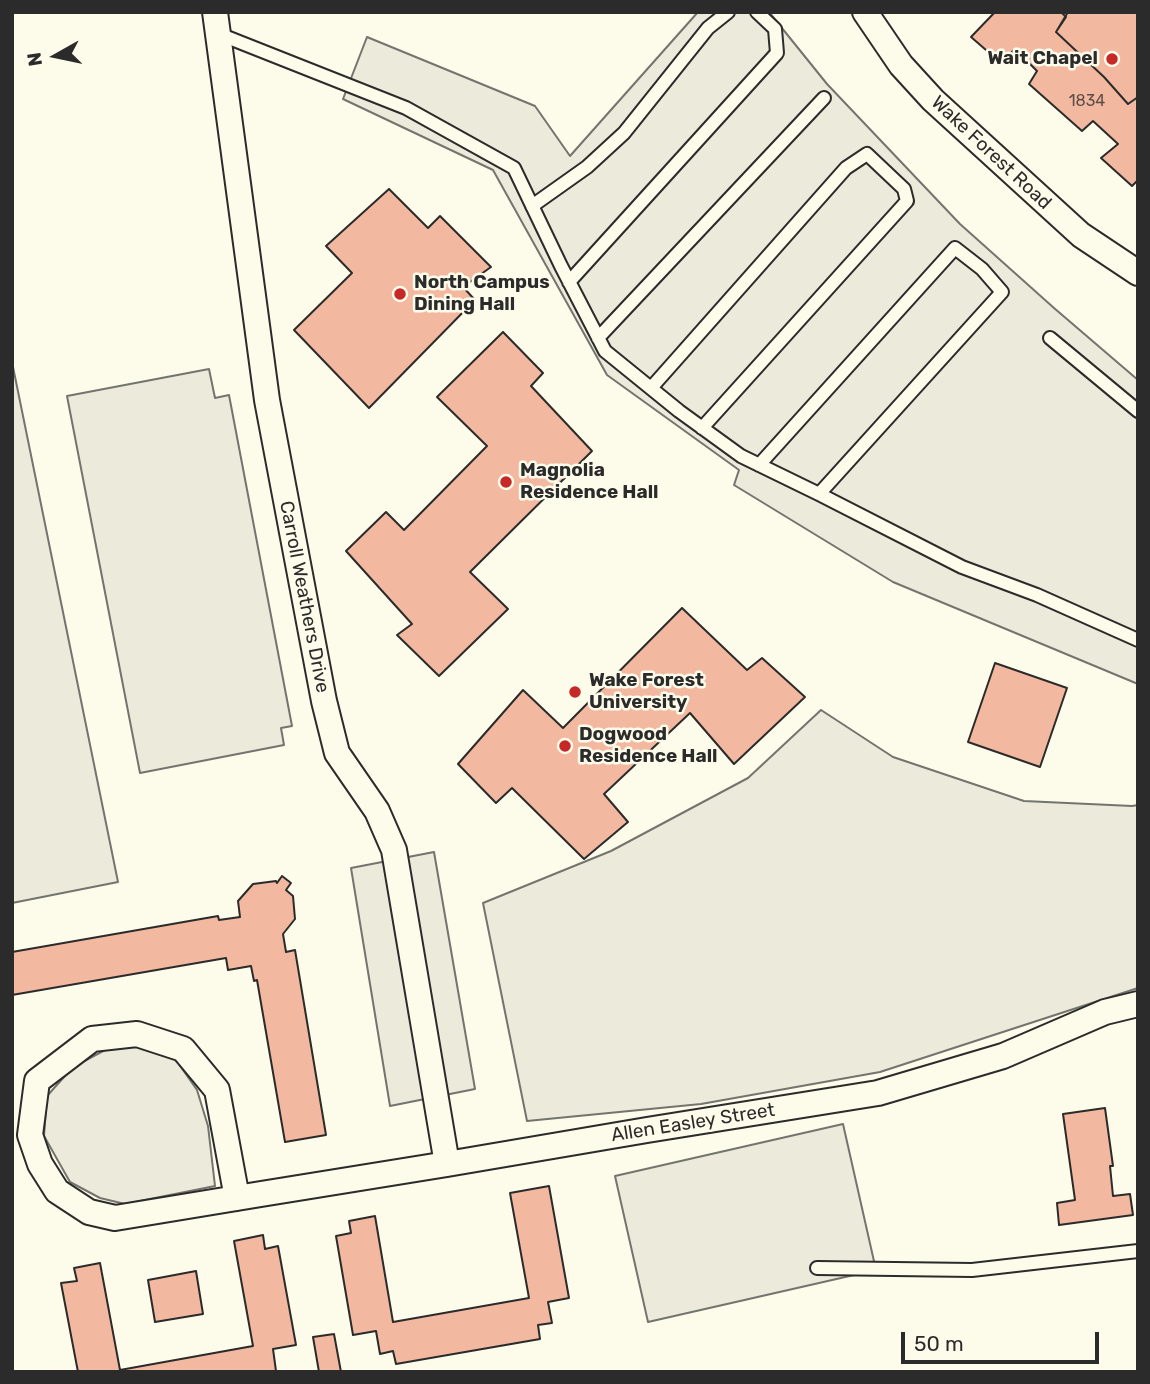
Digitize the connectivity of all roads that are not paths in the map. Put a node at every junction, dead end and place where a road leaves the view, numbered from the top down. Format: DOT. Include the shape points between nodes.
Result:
graph roads {
  1 [pos="728,12"];
  2 [pos="757,12"];
  3 [pos="864,12"];
  4 [pos="217,23"];
  5 [pos="824,97"];
  6 [pos="533,206"];
  7 [pos="1138,274"];
  8 [pos="569,282"];
  9 [pos="598,338"];
  10 [pos="1050,338"];
  11 [pos="651,388"];
  12 [pos="1138,411"];
  13 [pos="702,428"];
  14 [pos="759,465"];
  15 [pos="819,494"];
  16 [pos="1138,640"];
  17 [pos="1138,1004"];
  18 [pos="447,1164"];
  19 [pos="237,1198"];
  20 [pos="1138,1251"];
  21 [pos="817,1268"];
  1 -- 6 [label="lane" via="708,28 624,133"];
  2 -- 8 [label="lane" via="775,29 777,53"];
  3 -- 7 [label="street, Wake Forest Road" via="901,65 933,100 1081,235"];
  4 -- 6 [label="lane" via="406,108 514,168"];
  4 -- 18 [label="street, Carroll Weathers Drive" via="267,400 324,701 337,752 377,811 394,850"];
  5 -- 9 [label="lane"];
  6 -- 8 [label="lane"];
  8 -- 9 [label="lane"];
  9 -- 11 [label="lane" via="605,351"];
  10 -- 12 [label="lane"];
  11 -- 13 [label="lane"];
  11 -- 13 [label="lane" via="846,168 867,154 904,189 907,201"];
  13 -- 14 [label="lane"];
  14 -- 15 [label="lane"];
  14 -- 15 [label="lane" via="955,248 1002,292"];
  15 -- 16 [label="lane" via="962,567"];
  17 -- 18 [label="street, Allen Easley Street" via="1105,1012 1003,1056 878,1093"];
  18 -- 19 [label="street, Allen Easley Street"];
  19 -- 19 [label="street, Allen Easley Street" via="217,1090 183,1049 137,1034 92,1039 37,1081 30,1135 40,1164 57,1191 89,1212 115,1218"];
  20 -- 21 [label="lane" via="972,1270"];
}
